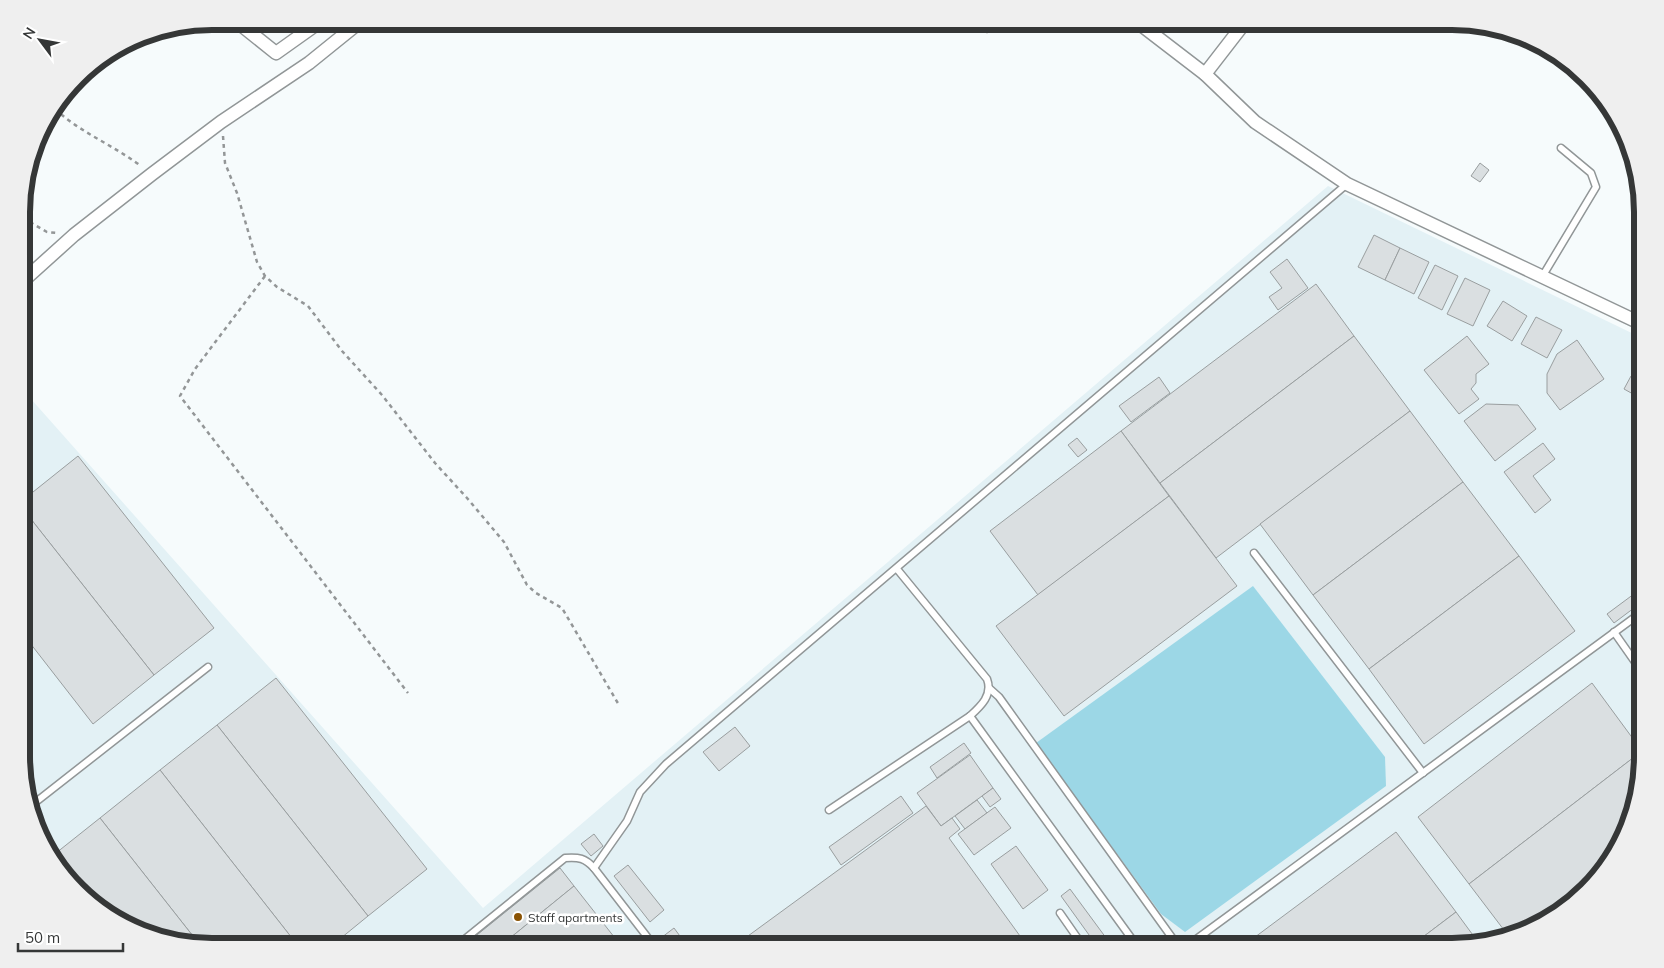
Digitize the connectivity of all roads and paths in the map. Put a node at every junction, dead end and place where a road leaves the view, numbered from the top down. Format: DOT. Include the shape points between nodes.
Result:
graph roads {
  1 [pos="248,30"];
  2 [pos="308,30"];
  3 [pos="350,30"];
  4 [pos="1148,30"];
  5 [pos="1239,30"];
  6 [pos="1205,74"];
  7 [pos="60,113"];
  8 [pos="222,122"];
  9 [pos="1562,148"];
  10 [pos="152,174"];
  11 [pos="1347,184"];
  12 [pos="30,222"];
  13 [pos="73,236"];
  14 [pos="30,275"];
  15 [pos="265,276"];
  16 [pos="1542,277"];
  17 [pos="1634,320"];
  18 [pos="1254,553"];
  19 [pos="897,569"];
  20 [pos="1634,618"];
  21 [pos="1614,632"];
  22 [pos="1634,660"];
  23 [pos="208,667"];
  24 [pos="989,688"];
  25 [pos="408,693"];
  26 [pos="619,705"];
  27 [pos="970,716"];
  28 [pos="1423,773"];
  29 [pos="36,802"];
  30 [pos="829,810"];
  31 [pos="594,868"];
  32 [pos="1060,913"];
  33 [pos="466,938"];
  34 [pos="648,938"];
  35 [pos="1077,938"];
  36 [pos="1131,938"];
  37 [pos="1172,938"];
  38 [pos="1199,938"];
  1 -- 2 [label="street" via="276,52"];
  3 -- 8 [label="street" via="309,63"];
  4 -- 6 [label="street"];
  5 -- 6 [label="street"];
  6 -- 11 [label="street" via="1255,122"];
  7 -- 10 [label="path" via="78,128 119,150"];
  8 -- 10 [label="street"];
  8 -- 15 [label="path" via="225,163 257,262"];
  9 -- 16 [label="lane" via="1591,173 1596,187"];
  10 -- 13 [label="street"];
  11 -- 16 [label="street"];
  11 -- 19 [label="lane"];
  12 -- 13 [label="path" via="47,232"];
  13 -- 14 [label="street"];
  15 -- 25 [label="path" via="195,370 180,396"];
  15 -- 26 [label="path" via="308,306 435,464 504,542 527,584 536,594 562,608"];
  16 -- 17 [label="street"];
  18 -- 28 [label="lane"];
  19 -- 24 [label="lane" via="987,679"];
  19 -- 31 [label="lane" via="650,780"];
  20 -- 21 [label="lane"];
  21 -- 22 [label="lane"];
  21 -- 28 [label="lane"];
  23 -- 29 [label="lane"];
  24 -- 27 [label="lane" via="984,702"];
  24 -- 37 [label="lane" via="999,697"];
  27 -- 30 [label="lane"];
  27 -- 36 [label="lane"];
  28 -- 38 [label="lane"];
  31 -- 33 [label="lane" via="586,859 565,858"];
  31 -- 34 [label="lane"];
  32 -- 35 [label="lane"];
}
